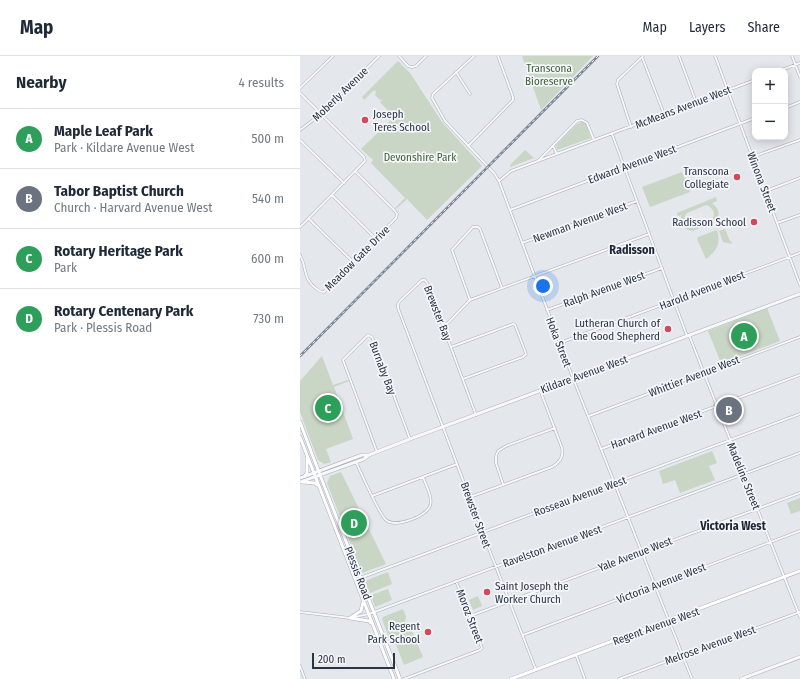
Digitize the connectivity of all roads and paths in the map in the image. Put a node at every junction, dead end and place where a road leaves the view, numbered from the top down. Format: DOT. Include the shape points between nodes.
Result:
graph roads {
  1 [pos="333,56"];
  2 [pos="379,56"];
  3 [pos="399,56"];
  4 [pos="426,56"];
  5 [pos="474,56"];
  6 [pos="498,56"];
  7 [pos="642,56"];
  8 [pos="679,56"];
  9 [pos="716,56"];
  10 [pos="792,56"];
  11 [pos="800,63"];
  12 [pos="796,65"];
  13 [pos="788,68"];
  14 [pos="456,72"];
  15 [pos="800,77"];
  16 [pos="752,81"];
  17 [pos="300,88"];
  18 [pos="728,90"];
  19 [pos="300,92"];
  20 [pos="470,94"];
  21 [pos="696,102"];
  22 [pos="800,102"];
  23 [pos="788,107"];
  24 [pos="320,114"];
  25 [pos="664,114"];
  26 [pos="752,119"];
  27 [pos="740,124"];
  28 [pos="631,127"];
  29 [pos="300,130"];
  30 [pos="612,134"];
  31 [pos="300,140"];
  32 [pos="800,140"];
  33 [pos="594,141"];
  34 [pos="468,146"];
  35 [pos="553,146"];
  36 [pos="557,154"];
  37 [pos="752,157"];
  38 [pos="538,161"];
  39 [pos="625,167"];
  40 [pos="356,172"];
  41 [pos="800,178"];
  42 [pos="499,181"];
  43 [pos="344,183"];
  44 [pos="766,191"];
  45 [pos="332,195"];
  46 [pos="637,201"];
  47 [pos="510,210"];
  48 [pos="800,215"];
  49 [pos="309,219"];
  50 [pos="777,223"];
  51 [pos="300,227"];
  52 [pos="649,234"];
  53 [pos="376,238"];
  54 [pos="522,243"];
  55 [pos="800,253"];
  56 [pos="300,255"];
  57 [pos="789,257"];
  58 [pos="353,262"];
  59 [pos="662,268"];
  60 [pos="534,276"];
  61 [pos="800,285"];
  62 [pos="502,288"];
  63 [pos="800,294"];
  64 [pos="470,300"];
  65 [pos="674,300"];
  66 [pos="547,310"];
  67 [pos="444,327"];
  68 [pos="688,335"];
  69 [pos="800,337"];
  70 [pos="559,343"];
  71 [pos="451,347"];
  72 [pos="703,373"];
  73 [pos="800,375"];
  74 [pos="573,378"];
  75 [pos="463,379"];
  76 [pos="540,390"];
  77 [pos="717,406"];
  78 [pos="800,414"];
  79 [pos="476,415"];
  80 [pos="589,416"];
  81 [pos="300,422"];
  82 [pos="443,427"];
  83 [pos="554,428"];
  84 [pos="300,437"];
  85 [pos="410,439"];
  86 [pos="730,440"];
  87 [pos="601,449"];
  88 [pos="377,452"];
  89 [pos="800,453"];
  90 [pos="369,455"];
  91 [pos="307,456"];
  92 [pos="356,462"];
  93 [pos="457,464"];
  94 [pos="318,471"];
  95 [pos="313,473"];
  96 [pos="744,474"];
  97 [pos="320,475"];
  98 [pos="305,476"];
  99 [pos="315,477"];
  100 [pos="423,477"];
  101 [pos="300,478"];
  102 [pos="301,482"];
  103 [pos="614,483"];
  104 [pos="503,484"];
  105 [pos="318,486"];
  106 [pos="800,493"];
  107 [pos="372,496"];
  108 [pos="470,497"];
  109 [pos="757,509"];
  110 [pos="628,517"];
  111 [pos="800,531"];
  112 [pos="482,532"];
  113 [pos="770,542"];
  114 [pos="642,552"];
  115 [pos="496,566"];
  116 [pos="800,572"];
  117 [pos="784,577"];
  118 [pos="360,578"];
  119 [pos="456,581"];
  120 [pos="655,586"];
  121 [pos="364,600"];
  122 [pos="510,601"];
  123 [pos="300,612"];
  124 [pos="373,612"];
  125 [pos="799,612"];
  126 [pos="368,614"];
  127 [pos="470,616"];
  128 [pos="800,617"];
  129 [pos="350,618"];
  130 [pos="669,621"];
  131 [pos="373,625"];
  132 [pos="523,635"];
  133 [pos="576,655"];
  134 [pos="683,656"];
  135 [pos="800,657"];
  136 [pos="300,666"];
  137 [pos="536,670"];
  138 [pos="305,679"];
  139 [pos="394,679"];
  140 [pos="400,679"];
  141 [pos="404,679"];
  142 [pos="511,679"];
  143 [pos="585,679"];
  144 [pos="619,679"];
  145 [pos="692,679"];
  146 [pos="741,679"];
  1 -- 17 [label="street"];
  2 -- 24 [label="street, Moberly Avenue"];
  3 -- 4 [label="street" via="412,67"];
  5 -- 14 [label="street, Hoka Street"];
  6 -- 34 [label="street" via="513,100"];
  7 -- 25 [label="street"];
  7 -- 28 [label="street" via="617,84"];
  8 -- 21 [label="street"];
  9 -- 18 [label="street, Winona Street"];
  10 -- 12 [label="street"];
  11 -- 12 [label="street"];
  12 -- 13 [label="street"];
  12 -- 15 [label="street"];
  14 -- 20 [label="street"];
  14 -- 34 [label="street, Hoka Street" via="432,98 445,121"];
  16 -- 18 [label="street, McMeans Avenue West"];
  18 -- 21 [label="street, McMeans Avenue West"];
  18 -- 27 [label="street, Winona Street"];
  19 -- 24 [label="street"];
  21 -- 25 [label="street, McMeans Avenue West"];
  22 -- 23 [label="street"];
  24 -- 29 [label="street, Moberly Avenue"];
  24 -- 40 [label="street" via="364,157 365,162"];
  25 -- 28 [label="street, McMeans Avenue West"];
  26 -- 27 [label="street, Edward Avenue West"];
  27 -- 37 [label="street, Winona Street"];
  27 -- 39 [label="street, Edward Avenue West"];
  28 -- 30 [label="street, McMeans Avenue West"];
  30 -- 33 [label="street"];
  30 -- 39 [label="street, Madeline Street"];
  31 -- 43 [label="street"];
  32 -- 37 [label="street"];
  33 -- 35 [label="street" via="587,123 580,120"];
  33 -- 36 [label="street"];
  34 -- 42 [label="street, Hoka Street"];
  35 -- 36 [label="street"];
  35 -- 38 [label="street"];
  36 -- 38 [label="street"];
  37 -- 44 [label="street, Winona Street"];
  38 -- 42 [label="street" via="511,171"];
  39 -- 46 [label="street, Madeline Street"];
  39 -- 47 [label="street, Edward Avenue West"];
  40 -- 43 [label="street"];
  40 -- 53 [label="street, Meadow Gate Drive" via="397,214 394,221"];
  41 -- 44 [label="street"];
  42 -- 47 [label="street, Hoka Street"];
  43 -- 45 [label="street"];
  44 -- 50 [label="street, Winona Street"];
  45 -- 49 [label="street"];
  45 -- 53 [label="street"];
  46 -- 52 [label="street, Madeline Street"];
  46 -- 54 [label="street, Newman Avenue West"];
  47 -- 54 [label="street, Hoka Street"];
  48 -- 50 [label="street"];
  49 -- 51 [label="street"];
  49 -- 58 [label="street"];
  50 -- 57 [label="street, Winona Street"];
  52 -- 59 [label="street, Madeline Street"];
  52 -- 60 [label="street"];
  53 -- 58 [label="street, Meadow Gate Drive"];
  54 -- 60 [label="street, Hoka Street"];
  55 -- 57 [label="street, Harold Avenue West"];
  56 -- 58 [label="street, Meadow Gate Drive" via="308,280 321,292 325,291"];
  57 -- 61 [label="street, Winona Street"];
  57 -- 65 [label="street, Harold Avenue West"];
  59 -- 65 [label="street, Madeline Street"];
  59 -- 66 [label="street, Ralph Avenue West"];
  60 -- 62 [label="street"];
  60 -- 66 [label="street, Hoka Street"];
  62 -- 64 [label="street"];
  62 -- 64 [label="street" via="480,230 476,226 473,227 452,250"];
  63 -- 68 [label="street, Kildare Avenue West"];
  64 -- 67 [label="street"];
  65 -- 68 [label="street, Madeline Street"];
  65 -- 70 [label="street, Harold Avenue West"];
  66 -- 70 [label="street, Hoka Street"];
  67 -- 71 [label="street, Brewster Bay"];
  67 -- 82 [label="street, Brewster Bay" via="427,283 422,280 400,301 398,308"];
  68 -- 72 [label="street, Madeline Street"];
  68 -- 74 [label="street, Kildare Avenue West"];
  69 -- 72 [label="street, Whittier Avenue West"];
  70 -- 74 [label="street, Hoka Street"];
  71 -- 75 [label="street, Brewster Bay"];
  71 -- 75 [label="street" via="513,324 525,351 526,354 523,356"];
  72 -- 77 [label="street, Madeline Street"];
  72 -- 80 [label="street, Whittier Avenue West"];
  73 -- 77 [label="street, Harvard Avenue West"];
  74 -- 76 [label="street, Kildare Avenue West"];
  74 -- 80 [label="street, Hoka Street"];
  75 -- 79 [label="street, Brewster Bay"];
  76 -- 79 [label="street, Kildare Avenue West"];
  76 -- 83 [label="street"];
  77 -- 86 [label="street, Madeline Street"];
  77 -- 87 [label="street, Harvard Avenue West"];
  78 -- 86 [label="street, Rosseau Avenue West"];
  79 -- 82 [label="street, Kildare Avenue West"];
  80 -- 87 [label="street, Hoka Street"];
  81 -- 94 [label="main road, Plessis Road"];
  82 -- 85 [label="street, Kildare Avenue West"];
  82 -- 93 [label="street, Brewster Street"];
  83 -- 104 [label="street" via="498,451 496,463"];
  83 -- 104 [label="street" via="563,452 560,461 552,467"];
  84 -- 91 [label="main road, Plessis Road"];
  85 -- 88 [label="street, Kildare Avenue West"];
  85 -- 88 [label="street, Burnaby Bay" via="372,337 368,335 343,360"];
  86 -- 96 [label="street, Madeline Street"];
  86 -- 103 [label="street, Rosseau Avenue West"];
  87 -- 103 [label="street, Hoka Street"];
  88 -- 90 [label="street, Kildare Avenue West"];
  89 -- 96 [label="street, Ravelston Avenue West"];
  90 -- 92 [label="street, Kildare Avenue West"];
  90 -- 94 [label="street, Kildare Avenue West" via="362,455"];
  91 -- 95 [label="main road, Plessis Road"];
  91 -- 98 [label="main road"];
  92 -- 97 [label="street, Kildare Avenue West"];
  92 -- 107 [label="street"];
  93 -- 100 [label="street"];
  93 -- 108 [label="street, Brewster Street"];
  94 -- 95 [label="street, Kildare Avenue West"];
  94 -- 97 [label="main road, Plessis Road"];
  95 -- 98 [label="street, Kildare Avenue West"];
  95 -- 99 [label="main road, Plessis Road"];
  96 -- 109 [label="street, Madeline Street"];
  96 -- 110 [label="street, Ravelston Avenue West"];
  97 -- 99 [label="street, Kildare Avenue West"];
  97 -- 118 [label="main road, Plessis Road"];
  98 -- 101 [label="street, Kildare Avenue West"];
  99 -- 102 [label="street, Kildare Avenue West"];
  99 -- 105 [label="main road, Plessis Road"];
  100 -- 107 [label="street"];
  100 -- 107 [label="street" via="430,496 429,508 423,514 404,522 395,524 387,521"];
  102 -- 105 [label="main road" via="315,483"];
  103 -- 110 [label="street, Hoka Street"];
  103 -- 112 [label="street, Rosseau Avenue West"];
  104 -- 108 [label="street"];
  105 -- 121 [label="main road, Plessis Road"];
  106 -- 109 [label="street, Yale Avenue West"];
  108 -- 112 [label="street, Brewster Street"];
  109 -- 113 [label="street, Madeline Street"];
  109 -- 114 [label="street, Yale Avenue West"];
  110 -- 114 [label="street, Hoka Street"];
  110 -- 115 [label="street, Ravelston Avenue West"];
  111 -- 113 [label="street, Victoria Avenue West"];
  112 -- 115 [label="street, Brewster Street"];
  112 -- 118 [label="street, Rosseau Avenue West"];
  113 -- 117 [label="street, Madeline Street"];
  113 -- 120 [label="street, Victoria Avenue West"];
  114 -- 120 [label="street, Hoka Street"];
  114 -- 122 [label="street, Yale Avenue West"];
  115 -- 119 [label="street, Ravelston Avenue West"];
  115 -- 122 [label="street, Brewster Street"];
  116 -- 117 [label="main road, Regent Avenue West"];
  117 -- 125 [label="street, Madeline Street"];
  117 -- 130 [label="main road, Regent Avenue West"];
  118 -- 124 [label="main road, Plessis Road"];
  119 -- 124 [label="street, Ravelston Avenue West"];
  119 -- 127 [label="street, Moroz Street"];
  120 -- 130 [label="street, Hoka Street"];
  120 -- 132 [label="street, Victoria Avenue West"];
  121 -- 126 [label="main road, Plessis Road"];
  121 -- 129 [label="main road" via="361,611"];
  122 -- 127 [label="street, Yale Avenue West"];
  122 -- 132 [label="street, Brewster Street"];
  123 -- 129 [label="street, Ravelston Avenue West"];
  124 -- 126 [label="street, Ravelston Avenue West"];
  124 -- 140 [label="main road, Plessis Road"];
  125 -- 128 [label="street, Madeline Street"];
  125 -- 134 [label="street, Melrose Avenue West"];
  126 -- 129 [label="street, Ravelston Avenue West"];
  126 -- 131 [label="main road, Plessis Road"];
  127 -- 141 [label="street, Moroz Street" via="482,646 480,650"];
  129 -- 131 [label="main road" via="369,621"];
  130 -- 133 [label="main road, Regent Avenue West"];
  130 -- 134 [label="street, Hoka Street"];
  131 -- 139 [label="main road, Plessis Road"];
  132 -- 137 [label="street, Brewster Street"];
  133 -- 137 [label="main road, Regent Avenue West"];
  133 -- 143 [label="street"];
  134 -- 144 [label="street, Melrose Avenue West"];
  134 -- 145 [label="street, Hoka Street"];
  135 -- 146 [label="street"];
  136 -- 138 [label="street"];
  137 -- 142 [label="main road, Regent Avenue West"];
}
